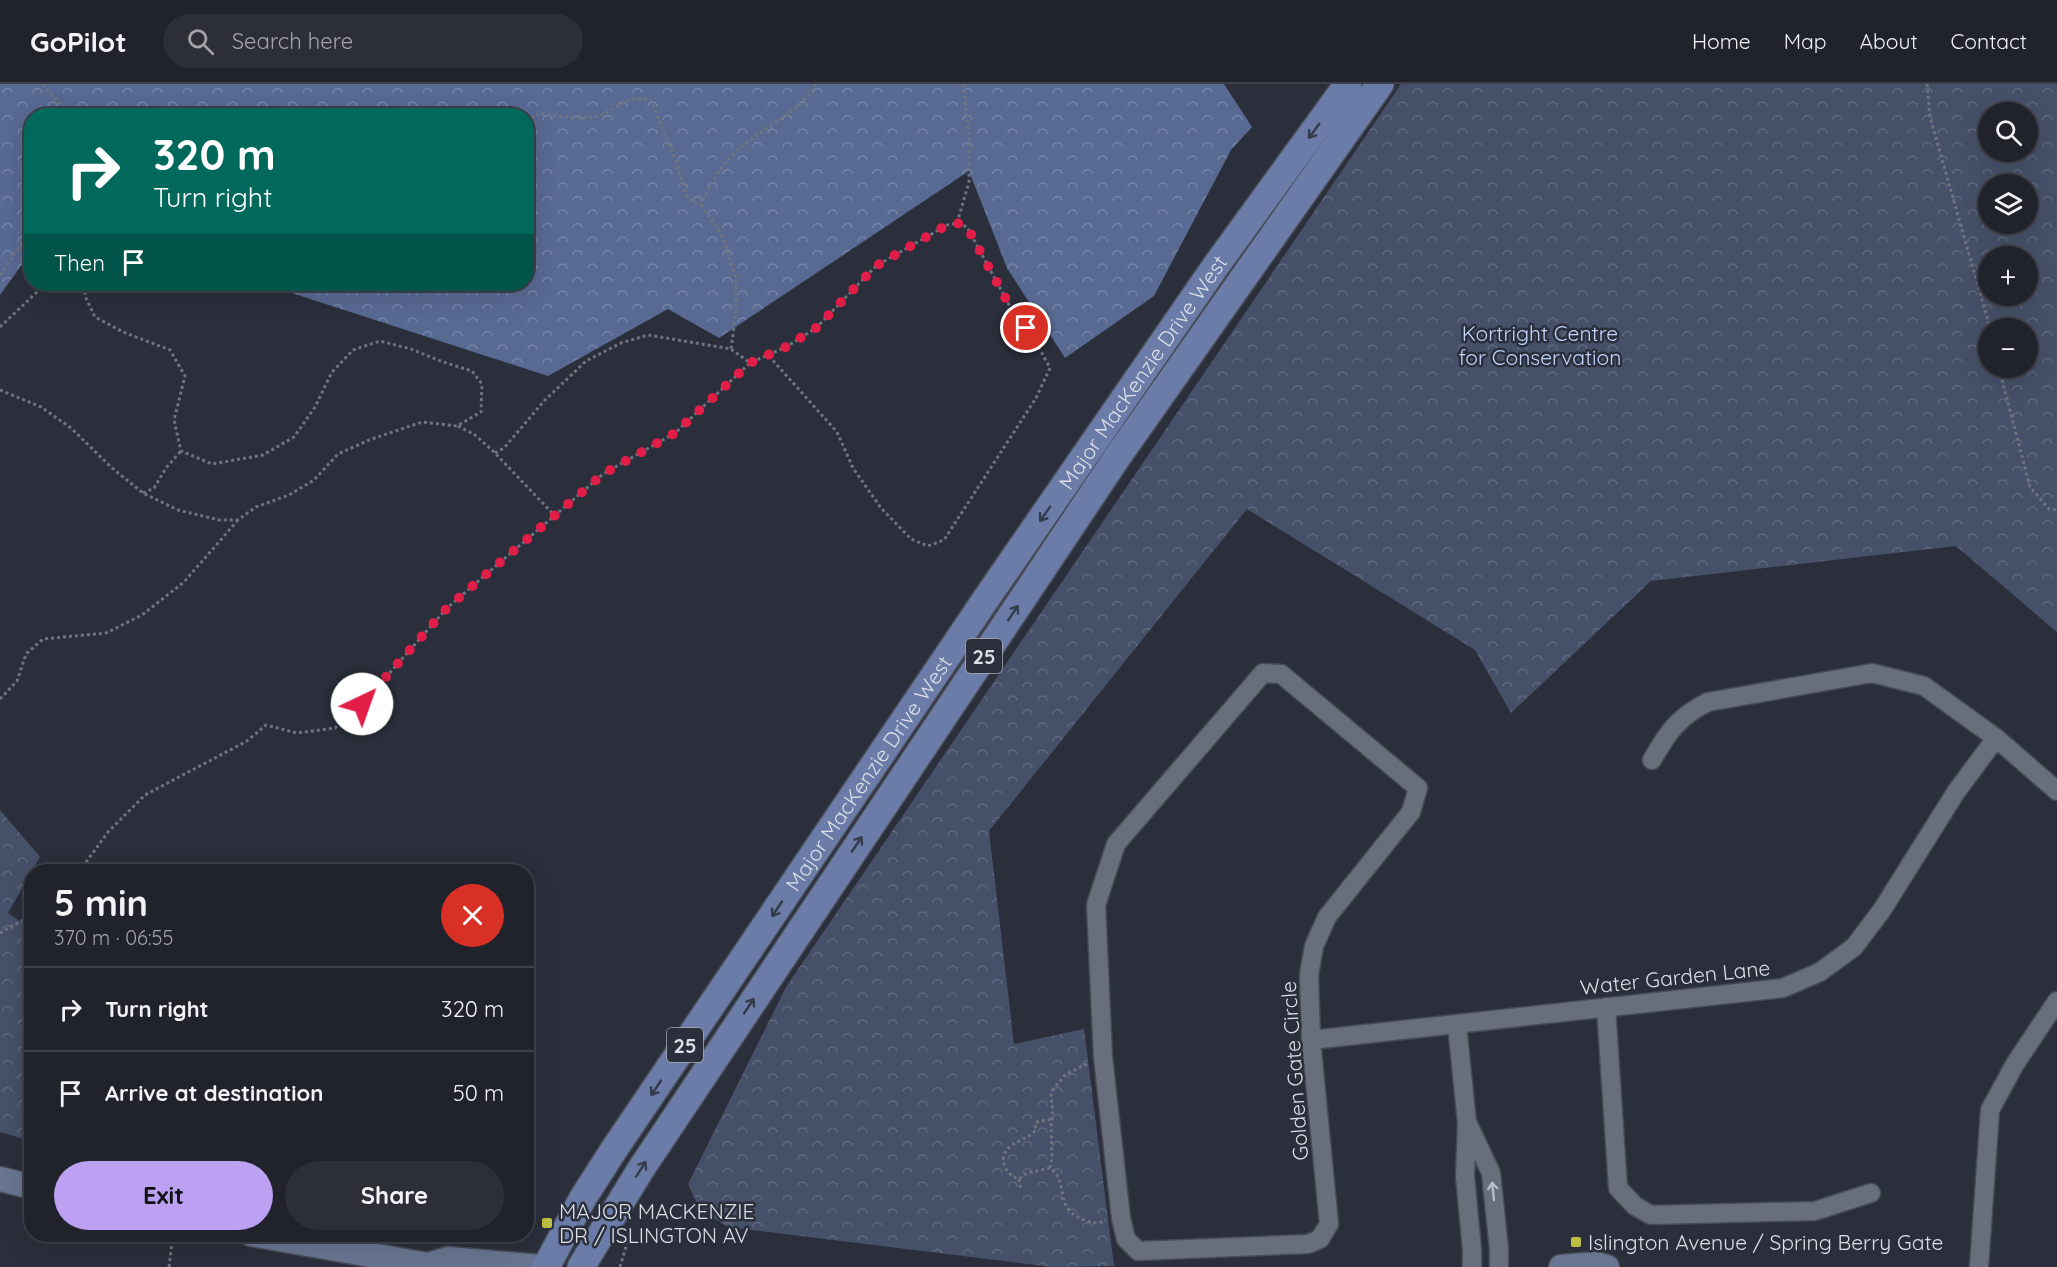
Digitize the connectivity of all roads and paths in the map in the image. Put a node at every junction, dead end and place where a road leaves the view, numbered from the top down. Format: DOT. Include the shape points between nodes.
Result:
graph roads {
  1 [pos="43,84"];
  2 [pos="816,84"];
  3 [pos="963,84"];
  4 [pos="1348,84"];
  5 [pos="1380,84"];
  6 [pos="1927,84"];
  7 [pos="63,108"];
  8 [pos="534,116"];
  9 [pos="701,205"];
  10 [pos="957,223"];
  11 [pos="24,240"];
  12 [pos="0,275"];
  13 [pos="38,291"];
  14 [pos="85,291"];
  15 [pos="1987,318"];
  16 [pos="0,327"];
  17 [pos="731,349"];
  18 [pos="768,355"];
  19 [pos="750,363"];
  20 [pos="2003,378"];
  21 [pos="0,390"];
  22 [pos="457,426"];
  23 [pos="181,451"];
  24 [pos="495,453"];
  25 [pos="143,493"];
  26 [pos="2057,510"];
  27 [pos="555,516"];
  28 [pos="238,520"];
  29 [pos="0,699"];
  30 [pos="1996,738"];
  31 [pos="1652,760"];
  32 [pos="2057,791"];
  33 [pos="85,864"];
  34 [pos="24,919"];
  35 [pos="1,931"];
  36 [pos="2057,1001"];
  37 [pos="1606,1007"];
  38 [pos="1457,1025"];
  39 [pos="1311,1040"];
  40 [pos="1103,1057"];
  41 [pos="1051,1119"];
  42 [pos="1467,1123"];
  43 [pos="1050,1168"];
  44 [pos="0,1179"];
  45 [pos="1019,1179"];
  46 [pos="24,1185"];
  47 [pos="1021,1191"];
  48 [pos="1871,1193"];
  49 [pos="1107,1220"];
  50 [pos="171,1242"];
  51 [pos="296,1242"];
  52 [pos="627,1243"];
  53 [pos="430,1266"];
  54 [pos="169,1267"];
  55 [pos="541,1267"];
  56 [pos="546,1267"];
  57 [pos="581,1267"];
  58 [pos="620,1267"];
  59 [pos="1472,1267"];
  60 [pos="1499,1267"];
  61 [pos="1561,1267"];
  62 [pos="1607,1267"];
  63 [pos="1979,1267"];
  1 -- 7 [label="path"];
  2 -- 9 [label="path" via="808,98 744,145 721,168 711,180"];
  3 -- 10 [label="path" via="969,182"];
  4 -- 56 [label="main road, Major MacKenzie Drive West / 25, one-way" via="1215,267 931,679 613,1151"];
  57 -- 5 [label="main road, Major MacKenzie Drive West / 25, one-way" via="648,1159 1118,456"];
  6 -- 15 [label="path" via="1930,117"];
  8 -- 9 [label="path" via="539,113 598,117 631,99 650,99 688,199"];
  9 -- 17 [label="path" via="721,233 736,278"];
  10 -- 18 [label="path" via="876,266 816,328"];
  10 -- 18 [label="path" via="967,227 1014,314 1050,368 1036,398 944,540 928,546 911,539 881,508 854,468 837,432"];
  11 -- 12 [label="path"];
  13 -- 16 [label="path"];
  14 -- 23 [label="path" via="95,317 170,350 185,376 174,420"];
  17 -- 19 [label="path"];
  17 -- 24 [label="path" via="648,335 621,343 586,361"];
  18 -- 19 [label="path"];
  19 -- 27 [label="path" via="675,433 603,474"];
  20 -- 26 [label="path" via="2030,487 2049,508"];
  21 -- 25 [label="path" via="41,407 72,428"];
  22 -- 23 [label="path" via="481,412 482,384 472,371 380,341 353,350 332,372 294,437 263,455 212,464"];
  22 -- 24 [label="path" via="475,435"];
  22 -- 28 [label="path" via="422,422 369,440 338,454 314,480 289,495 256,507"];
  23 -- 25 [label="path" via="154,488"];
  24 -- 27 [label="path"];
  25 -- 28 [label="path" via="178,510 219,520"];
  27 -- 33 [label="path" via="447,608 362,704 335,728 297,733 266,725 247,741 145,795 108,832"];
  28 -- 29 [label="path" via="184,582 142,615 106,633 43,639 26,654 17,681"];
  30 -- 31 [label="street" via="1924,686 1872,672 1708,702 1677,722"];
  30 -- 32 [label="street"];
  30 -- 37 [label="street, Water Garden Lane" via="1956,792 1875,920 1854,947 1820,972 1783,988"];
  34 -- 35 [label="path"];
  36 -- 63 [label="street" via="1990,1110"];
  37 -- 38 [label="street, Water Garden Lane"];
  37 -- 48 [label="street" via="1618,1188 1635,1206 1651,1215 1815,1211"];
  38 -- 39 [label="street, Water Garden Lane"];
  38 -- 42 [label="street"];
  39 -- 40 [label="street, Golden Gate Circle" via="1329,1224 1320,1239 1308,1244 1138,1251 1126,1239 1121,1218"];
  39 -- 40 [label="street, Golden Gate Circle" via="1309,975 1314,946 1327,917 1411,812 1418,788 1281,674 1263,673 1116,844 1096,905"];
  40 -- 41 [label="path" via="1075,1068 1055,1084"];
  41 -- 43 [label="path"];
  41 -- 45 [label="path" via="1037,1122 1033,1134 1012,1144 1006,1152 1007,1170"];
  42 -- 59 [label="street" via="1464,1176"];
  60 -- 42 [label="street, one-way" via="1491,1173"];
  43 -- 45 [label="path"];
  43 -- 49 [label="path" via="1057,1175 1065,1204 1073,1215 1093,1223"];
  44 -- 46 [label="street"];
  45 -- 47 [label="path"];
  50 -- 54 [label="path"];
  51 -- 53 [label="street"];
  52 -- 58 [label="path"];
  53 -- 55 [label="street" via="448,1259"];
  61 -- 62 [label="street"];
}
